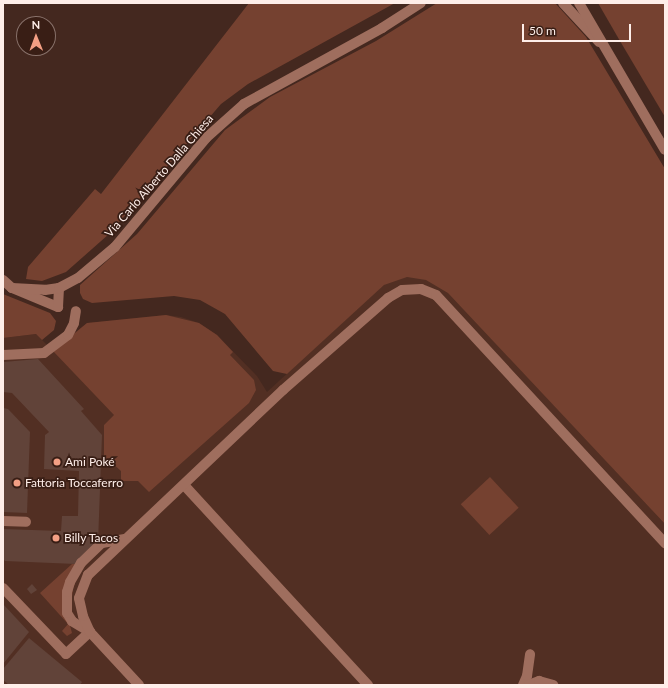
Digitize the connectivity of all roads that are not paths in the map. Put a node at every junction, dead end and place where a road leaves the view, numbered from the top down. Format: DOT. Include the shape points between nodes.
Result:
graph roads {
  1 [pos="414,3"];
  2 [pos="421,3"];
  3 [pos="562,3"];
  4 [pos="579,3"];
  5 [pos="404,12"];
  6 [pos="603,46"];
  7 [pos="665,150"];
  8 [pos="3,280"];
  9 [pos="12,288"];
  10 [pos="59,288"];
  11 [pos="76,311"];
  12 [pos="3,355"];
  13 [pos="184,485"];
  14 [pos="3,521"];
  15 [pos="26,522"];
  16 [pos="125,539"];
  17 [pos="665,543"];
  18 [pos="3,588"];
  19 [pos="90,632"];
  20 [pos="530,654"];
  21 [pos="138,685"];
  22 [pos="368,685"];
  23 [pos="523,685"];
  24 [pos="529,685"];
  25 [pos="554,685"];
  1 -- 5 [label="street, Via Carlo Alberto Dalla Chiesa"];
  2 -- 5 [label="street, Via Carlo Alberto Dalla Chiesa"];
  3 -- 6 [label="street"];
  4 -- 6 [label="street" via="597,30"];
  5 -- 10 [label="street, Via Carlo Alberto Dalla Chiesa" via="382,28 244,104 206,138 115,246 78,278"];
  6 -- 7 [label="street"];
  8 -- 9 [label="street"];
  9 -- 10 [label="street, Via Carlo Alberto Dalla Chiesa"];
  9 -- 10 [label="street" via="58,307"];
  11 -- 12 [label="street" via="68,335 44,353"];
  13 -- 16 [label="street"];
  13 -- 17 [label="street" via="283,390 388,298 402,290 421,289 436,295 445,304"];
  13 -- 22 [label="street"];
  14 -- 15 [label="street"];
  16 -- 19 [label="street" via="88,575 82,587 79,598"];
  16 -- 19 [label="street" via="102,543 81,563 70,582 67,592 67,613 72,621"];
  18 -- 19 [label="street" via="66,654"];
  19 -- 21 [label="street"];
  20 -- 23 [label="street"];
  24 -- 25 [label="street" via="539,681"];
}
